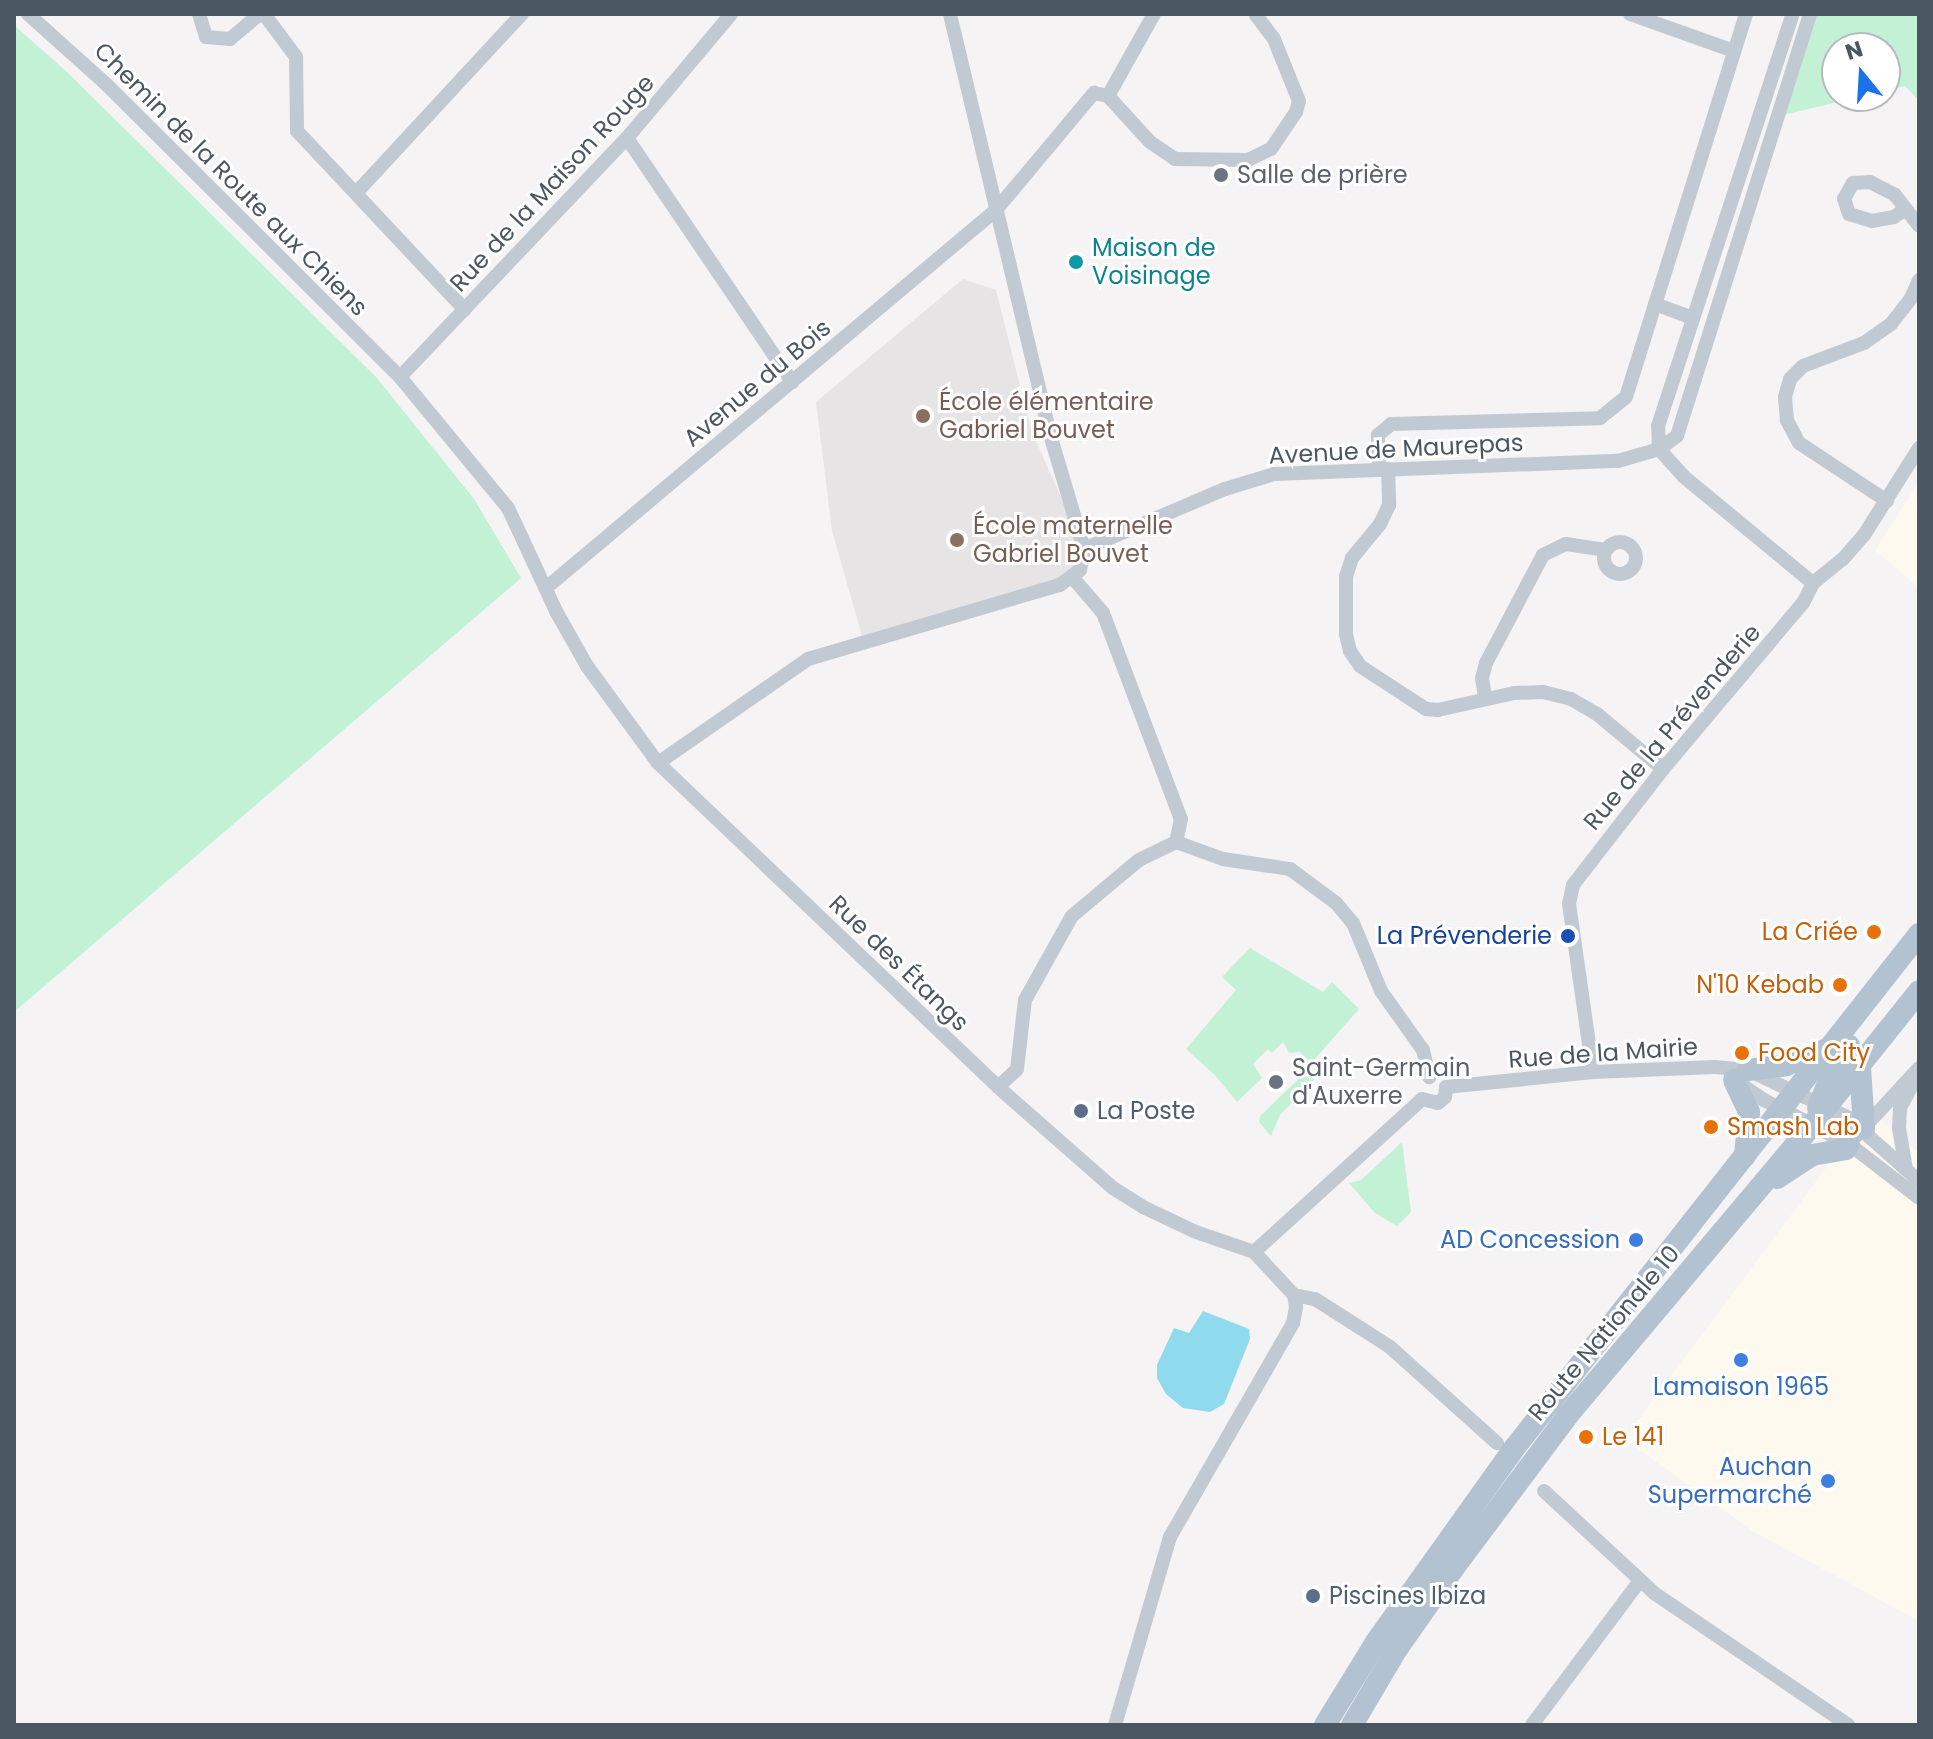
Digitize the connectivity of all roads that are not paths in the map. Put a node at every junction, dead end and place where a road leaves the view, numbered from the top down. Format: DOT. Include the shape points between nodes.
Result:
graph roads {
  1 [pos="28,14"];
  2 [pos="199,14"];
  3 [pos="262,14"];
  4 [pos="731,14"];
  5 [pos="950,14"];
  6 [pos="1154,14"];
  7 [pos="1255,14"];
  8 [pos="1630,14"];
  9 [pos="1746,14"];
  10 [pos="1793,14"];
  11 [pos="1810,14"];
  12 [pos="517,16"];
  13 [pos="1734,51"];
  14 [pos="1108,96"];
  15 [pos="627,138"];
  16 [pos="357,192"];
  17 [pos="996,210"];
  18 [pos="1904,210"];
  19 [pos="1919,226"];
  20 [pos="1919,280"];
  21 [pos="1655,304"];
  22 [pos="465,310"];
  23 [pos="1693,318"];
  24 [pos="400,377"];
  25 [pos="792,382"];
  26 [pos="1919,448"];
  27 [pos="1659,449"];
  28 [pos="1383,469"];
  29 [pos="1887,501"];
  30 [pos="1084,549"];
  31 [pos="1606,550"];
  32 [pos="1073,578"];
  33 [pos="1813,583"];
  34 [pos="546,588"];
  35 [pos="1485,697"];
  36 [pos="658,763"];
  37 [pos="1663,769"];
  38 [pos="1176,842"];
  39 [pos="1919,934"];
  40 [pos="1919,991"];
  41 [pos="1858,1012"];
  42 [pos="1830,1048"];
  43 [pos="1860,1067"];
  44 [pos="1919,1071"];
  45 [pos="1593,1072"];
  46 [pos="1741,1075"];
  47 [pos="1429,1077"];
  48 [pos="998,1087"];
  49 [pos="1446,1087"];
  50 [pos="1422,1099"];
  51 [pos="1789,1104"];
  52 [pos="1820,1111"];
  53 [pos="1856,1136"];
  54 [pos="1744,1158"];
  55 [pos="1906,1169"];
  56 [pos="1919,1181"];
  57 [pos="1753,1195"];
  58 [pos="1919,1198"];
  59 [pos="1254,1252"];
  60 [pos="1294,1295"];
  61 [pos="1497,1443"];
  62 [pos="1544,1491"];
  63 [pos="1639,1582"];
  64 [pos="1115,1725"];
  65 [pos="1325,1725"];
  66 [pos="1352,1725"];
  67 [pos="1532,1725"];
  68 [pos="1848,1725"];
  1 -- 24 [label="street, Chemin de la Route aux Chiens" via="106,84"];
  2 -- 3 [label="street" via="206,37 230,39"];
  3 -- 16 [label="street" via="296,57 297,131"];
  4 -- 15 [label="street, Rue de la Maison Rouge"];
  5 -- 17 [label="street"];
  6 -- 14 [label="street"];
  7 -- 14 [label="street" via="1274,39 1299,101 1261,157 1175,159 1150,142"];
  8 -- 13 [label="street"];
  9 -- 13 [label="street"];
  10 -- 23 [label="street"];
  11 -- 27 [label="street" via="1677,436"];
  12 -- 16 [label="street"];
  13 -- 21 [label="street"];
  14 -- 17 [label="street, Avenue du Bois" via="1094,93 1083,103"];
  15 -- 22 [label="street, Rue de la Maison Rouge"];
  15 -- 25 [label="street"];
  16 -- 22 [label="street"];
  17 -- 25 [label="street, Avenue du Bois"];
  17 -- 30 [label="street" via="1050,434"];
  18 -- 19 [label="street"];
  20 -- 29 [label="street" via="1891,324 1864,343 1796,371 1785,397 1787,420 1799,443"];
  21 -- 23 [label="street"];
  21 -- 28 [label="street" via="1626,397 1600,418 1391,424 1378,435"];
  22 -- 24 [label="street, Rue de la Maison Rouge"];
  23 -- 27 [label="street" via="1658,426"];
  24 -- 34 [label="street, Rue des Étangs" via="508,508"];
  25 -- 34 [label="street, Avenue du Bois"];
  26 -- 29 [label="street, Rue de la Prévenderie"];
  27 -- 28 [label="street, Avenue de Maurepas" via="1618,461"];
  27 -- 33 [label="street" via="1683,476"];
  28 -- 30 [label="street, Avenue de Maurepas" via="1263,477"];
  28 -- 35 [label="street" via="1389,505 1352,558 1346,576 1350,651 1368,674 1426,709"];
  29 -- 33 [label="street, Rue de la Prévenderie" via="1843,559"];
  30 -- 32 [label="street"];
  31 -- 35 [label="street" via="1566,544 1543,555 1486,663"];
  32 -- 36 [label="street" via="808,659"];
  32 -- 38 [label="street" via="1103,613 1181,819"];
  33 -- 37 [label="street, Rue de la Prévenderie" via="1803,603"];
  34 -- 36 [label="street, Rue des Étangs" via="587,666"];
  35 -- 37 [label="street" via="1543,692 1571,699"];
  36 -- 48 [label="street, Rue des Étangs"];
  37 -- 45 [label="street, Rue de la Prévenderie" via="1584,866 1569,894"];
  38 -- 47 [label="street" via="1223,859 1278,865 1336,903 1353,923 1381,991 1423,1050"];
  38 -- 48 [label="street" via="1139,860 1072,916 1025,1000 1017,1069"];
  39 -- 41 [label="main road"];
  40 -- 43 [label="main road, Route Nationale 10"];
  41 -- 42 [label="main road"];
  41 -- 52 [label="main road" via="1859,1032 1834,1068"];
  42 -- 46 [label="main road"];
  42 -- 51 [label="main road"];
  43 -- 52 [label="main road, Route Nationale 10"];
  43 -- 53 [label="main road"];
  44 -- 53 [label="street"];
  44 -- 55 [label="street" via="1900,1108"];
  45 -- 46 [label="street, Rue de la Mairie" via="1715,1067"];
  45 -- 49 [label="street, Rue de la Mairie"];
  46 -- 51 [label="street, Rue de la Mairie"];
  46 -- 51 [label="street, Rue de la Mairie"];
  46 -- 54 [label="main road" via="1749,1112"];
  47 -- 49 [label="street" via="1441,1079"];
  47 -- 50 [label="street" via="1419,1088"];
  48 -- 59 [label="street, Rue des Étangs" via="1113,1188 1196,1232"];
  49 -- 50 [label="street" via="1438,1103"];
  50 -- 59 [label="street"];
  51 -- 52 [label="street"];
  51 -- 52 [label="street"];
  51 -- 54 [label="main road"];
  51 -- 57 [label="main road" via="1781,1142"];
  52 -- 53 [label="street"];
  52 -- 53 [label="street"];
  52 -- 57 [label="main road, Route Nationale 10"];
  53 -- 55 [label="street"];
  53 -- 57 [label="main road" via="1845,1149 1812,1155"];
  53 -- 58 [label="street"];
  54 -- 65 [label="main road" via="1445,1541"];
  55 -- 56 [label="street"];
  57 -- 66 [label="main road, Route Nationale 10" via="1568,1415 1445,1580"];
  59 -- 60 [label="street, Rue des Étangs"];
  60 -- 61 [label="street, Rue des Étangs" via="1315,1299 1390,1347"];
  60 -- 64 [label="street" via="1293,1323 1170,1537"];
  62 -- 63 [label="street"];
  63 -- 67 [label="street"];
  63 -- 68 [label="street"];
}
